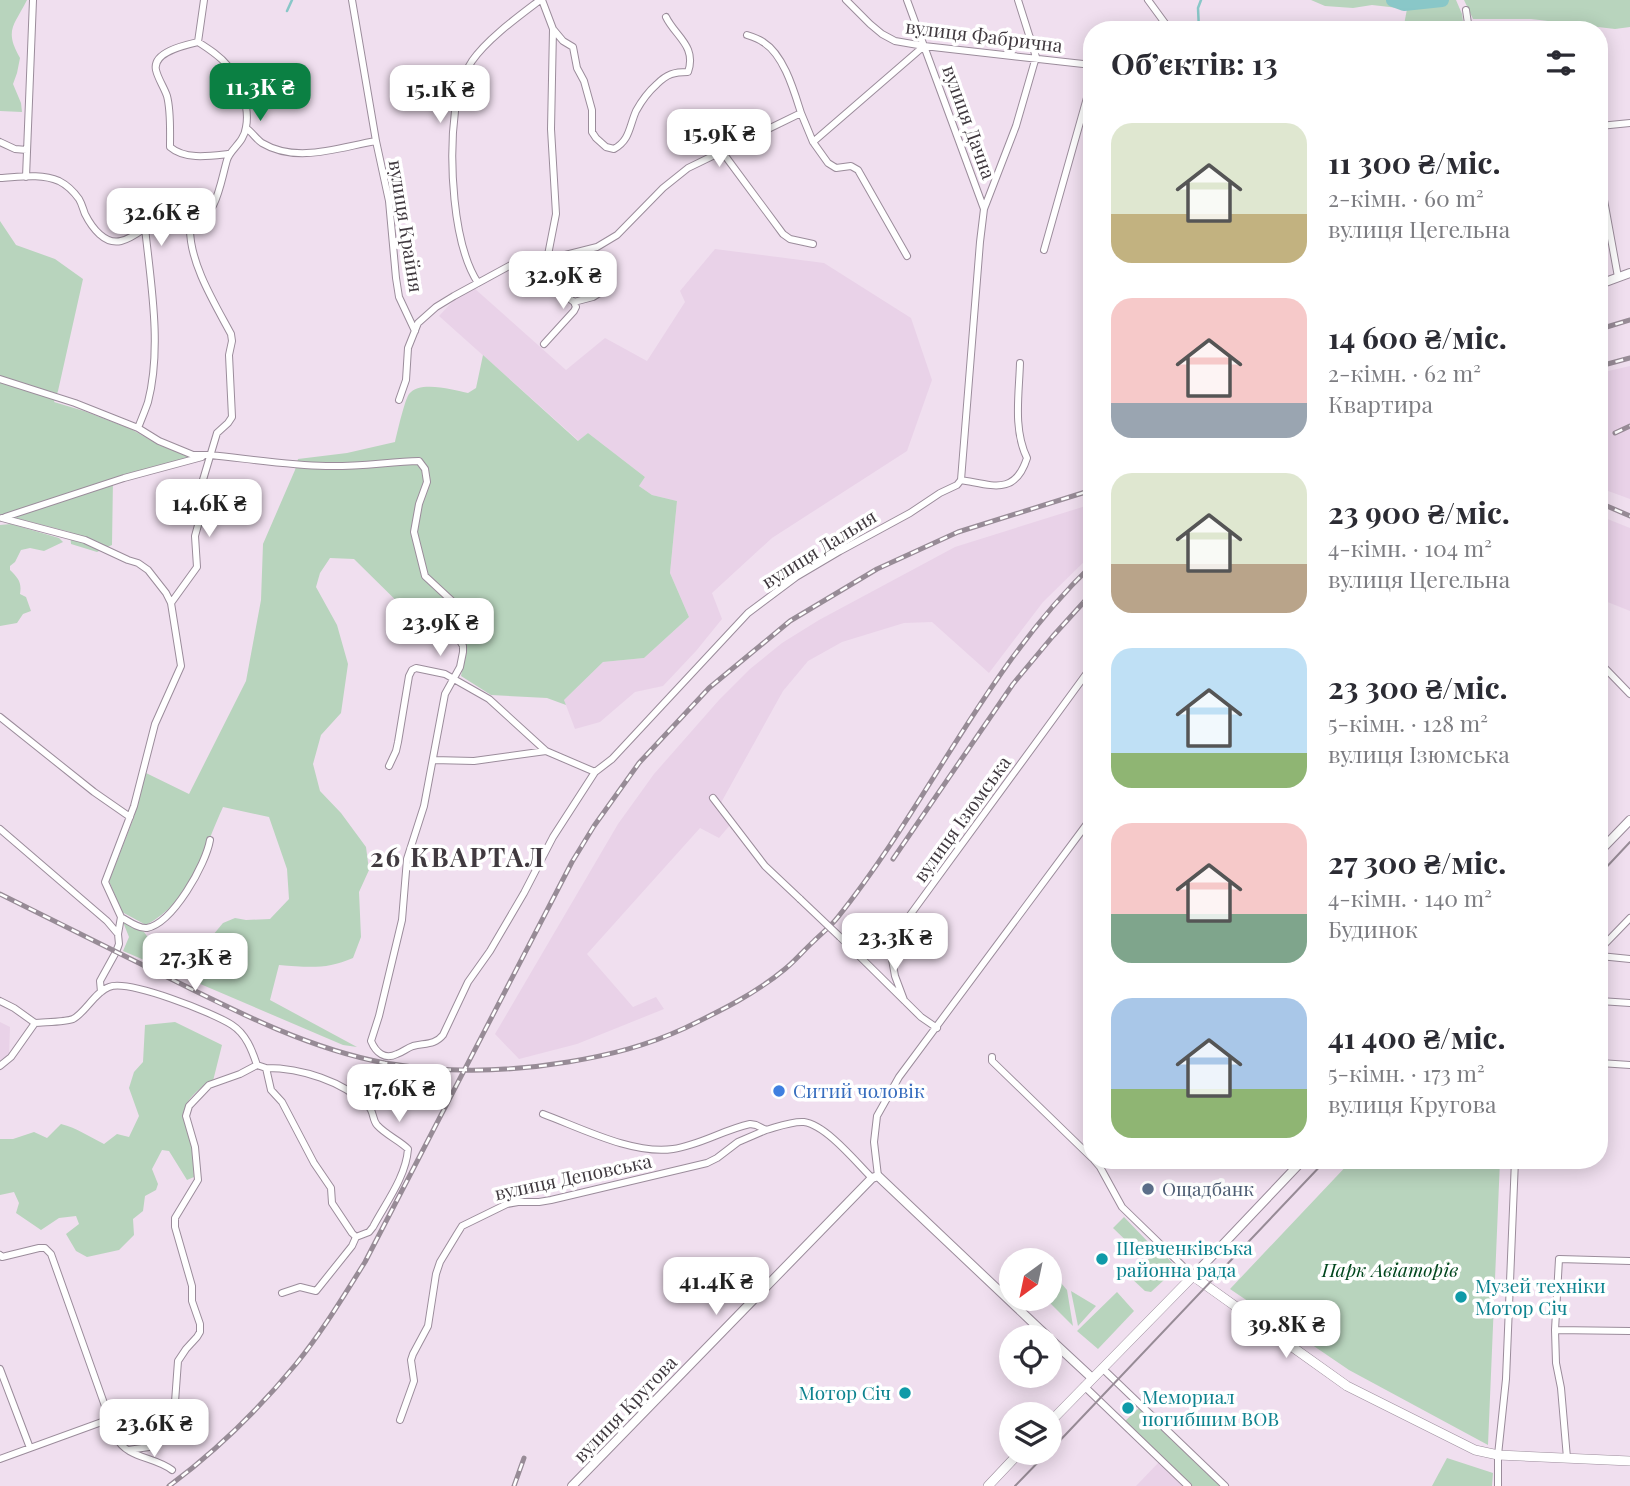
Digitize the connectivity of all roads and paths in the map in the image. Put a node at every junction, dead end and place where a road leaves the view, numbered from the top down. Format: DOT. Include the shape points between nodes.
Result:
graph roads {
  1 [pos="33,0"];
  2 [pos="204,0"];
  3 [pos="352,0"];
  4 [pos="541,0"];
  5 [pos="846,0"];
  6 [pos="907,0"];
  7 [pos="1018,0"];
  8 [pos="1148,0"];
  9 [pos="1466,10"];
  10 [pos="666,17"];
  11 [pos="1163,21"];
  12 [pos="1468,21"];
  13 [pos="553,29"];
  14 [pos="747,35"];
  15 [pos="198,42"];
  16 [pos="924,46"];
  17 [pos="1036,57"];
  18 [pos="1083,64"];
  19 [pos="1083,112"];
  20 [pos="801,113"];
  21 [pos="1630,124"];
  22 [pos="1608,125"];
  23 [pos="246,128"];
  24 [pos="376,141"];
  25 [pos="0,142"];
  26 [pos="813,142"];
  27 [pos="27,150"];
  28 [pos="723,153"];
  29 [pos="229,154"];
  30 [pos="26,177"];
  31 [pos="0,178"];
  32 [pos="984,209"];
  33 [pos="1608,222"];
  34 [pos="145,228"];
  35 [pos="190,229"];
  36 [pos="813,244"];
  37 [pos="1044,250"];
  38 [pos="907,256"];
  39 [pos="543,260"];
  40 [pos="1630,273"];
  41 [pos="1618,277"];
  42 [pos="1608,281"];
  43 [pos="478,283"];
  44 [pos="606,289"];
  45 [pos="574,302"];
  46 [pos="415,331"];
  47 [pos="544,344"];
  48 [pos="1020,363"];
  49 [pos="0,379"];
  50 [pos="399,400"];
  51 [pos="138,428"];
  52 [pos="211,455"];
  53 [pos="961,480"];
  54 [pos="1,518"];
  55 [pos="171,604"];
  56 [pos="1608,671"];
  57 [pos="454,678"];
  58 [pos="1083,678"];
  59 [pos="1630,694"];
  60 [pos="0,717"];
  61 [pos="546,751"];
  62 [pos="433,760"];
  63 [pos="389,766"];
  64 [pos="595,772"];
  65 [pos="713,798"];
  66 [pos="130,817"];
  67 [pos="1630,820"];
  68 [pos="0,829"];
  69 [pos="1083,829"];
  70 [pos="210,840"];
  71 [pos="1608,843"];
  72 [pos="121,917"];
  73 [pos="1630,918"];
  74 [pos="118,934"];
  75 [pos="1608,941"];
  76 [pos="1608,957"];
  77 [pos="1630,959"];
  78 [pos="101,992"];
  79 [pos="904,1000"];
  80 [pos="0,1001"];
  81 [pos="1608,1002"];
  82 [pos="1630,1003"];
  83 [pos="35,1023"];
  84 [pos="937,1028"];
  85 [pos="992,1057"];
  86 [pos="1608,1064"];
  87 [pos="257,1065"];
  88 [pos="1630,1065"];
  89 [pos="0,1066"];
  90 [pos="266,1068"];
  91 [pos="543,1114"];
  92 [pos="766,1130"];
  93 [pos="1083,1149"];
  94 [pos="1101,1169"];
  95 [pos="1294,1169"];
  96 [pos="1515,1169"];
  97 [pos="875,1177"];
  98 [pos="356,1237"];
  99 [pos="0,1255"];
  100 [pos="1630,1261"];
  101 [pos="1193,1276"];
  102 [pos="282,1293"];
  103 [pos="1035,1325"];
  104 [pos="1555,1330"];
  105 [pos="1630,1331"];
  106 [pos="1062,1350"];
  107 [pos="1101,1368"];
  108 [pos="0,1369"];
  109 [pos="1092,1378"];
  110 [pos="1084,1386"];
  111 [pos="1062,1409"];
  112 [pos="110,1419"];
  113 [pos="400,1420"];
  114 [pos="30,1448"];
  115 [pos="128,1450"];
  116 [pos="1498,1455"];
  117 [pos="1567,1458"];
  118 [pos="0,1459"];
  119 [pos="1630,1461"];
  120 [pos="1008,1465"];
  121 [pos="172,1470"];
  122 [pos="572,1486"];
  123 [pos="988,1486"];
  124 [pos="1188,1486"];
  125 [pos="1225,1486"];
  126 [pos="1498,1486"];
  1 -- 27 [label="street"];
  2 -- 15 [label="street"];
  3 -- 24 [label="street, вулиця Крайня"];
  4 -- 13 [label="street"];
  4 -- 43 [label="street" via="484,47 458,90 453,127 455,201 461,242"];
  5 -- 16 [label="street, вулиця Фабрична" via="882,34"];
  6 -- 16 [label="street, вулиця Дачна"];
  7 -- 17 [label="street"];
  8 -- 11 [label="street"];
  9 -- 12 [label="street"];
  10 -- 13 [label="street" via="686,45 690,67 688,72 666,76 645,95 627,139 614,149 592,132 592,110 573,47"];
  13 -- 39 [label="street" via="551,129 556,214"];
  14 -- 20 [label="street" via="776,55"];
  15 -- 23 [label="street" via="228,65 236,79 246,105"];
  15 -- 29 [label="street" via="163,55 155,67 168,98 170,146 192,155"];
  16 -- 17 [label="street, вулиця Фабрична"];
  16 -- 26 [label="street, вулиця Дачна"];
  16 -- 32 [label="street, вулиця Дачна"];
  17 -- 18 [label="street, вулиця Фабрична"];
  17 -- 32 [label="street"];
  19 -- 37 [label="street"];
  20 -- 26 [label="street"];
  20 -- 28 [label="street"];
  21 -- 22 [label="street"];
  23 -- 24 [label="street" via="263,143 292,153"];
  23 -- 29 [label="street"];
  24 -- 46 [label="street, вулиця Крайня" via="389,201 398,288"];
  25 -- 27 [label="street"];
  26 -- 38 [label="street" via="836,168 858,170"];
  27 -- 30 [label="street"];
  28 -- 36 [label="street" via="783,234"];
  28 -- 39 [label="street" via="688,168 617,235 597,247"];
  29 -- 35 [label="street" via="213,208"];
  30 -- 31 [label="street"];
  30 -- 34 [label="street" via="60,181 68,187 103,238 110,241 119,242"];
  32 -- 53 [label="street"];
  33 -- 41 [label="street"];
  34 -- 35 [label="street" via="169,219"];
  34 -- 51 [label="street" via="153,349 148,402"];
  35 -- 52 [label="street" via="204,283 232,341 232,417 216,433"];
  39 -- 43 [label="street" via="511,265"];
  39 -- 45 [label="street"];
  40 -- 41 [label="street"];
  41 -- 42 [label="street"];
  43 -- 46 [label="street" via="436,307"];
  44 -- 45 [label="street"];
  45 -- 47 [label="street" via="574,311"];
  46 -- 50 [label="street"];
  48 -- 53 [label="street" via="1018,415 1027,458 1023,472 1002,486"];
  49 -- 51 [label="street"];
  51 -- 52 [label="street" via="193,455"];
  52 -- 54 [label="street"];
  52 -- 55 [label="street" via="195,536 197,567"];
  52 -- 57 [label="street" via="323,466 419,461 427,482 414,532 425,576 454,607 453,629 463,646"];
  53 -- 64 [label="street, вулиця Дальня" via="796,577 748,613"];
  54 -- 55 [label="street" via="85,540 138,563"];
  55 -- 66 [label="street" via="181,666 155,724"];
  56 -- 59 [label="street"];
  57 -- 61 [label="street" via="489,699"];
  57 -- 62 [label="street" via="445,694"];
  57 -- 63 [label="street" via="438,671 412,670"];
  58 -- 79 [label="street, вулиця Ізюмська" via="894,937 891,954"];
  60 -- 66 [label="street"];
  61 -- 62 [label="street" via="474,761"];
  61 -- 64 [label="street"];
  62 -- 64 [label="street, вулиця Дальня" via="407,859 402,920 371,1041 380,1055 433,1043 443,1035 468,982"];
  65 -- 79 [label="street, bridge" via="765,866"];
  66 -- 72 [label="street" via="105,881"];
  67 -- 71 [label="street"];
  68 -- 74 [label="street"];
  69 -- 84 [label="street"];
  70 -- 72 [label="street" via="175,909 146,928"];
  72 -- 74 [label="street"];
  73 -- 75 [label="street"];
  74 -- 78 [label="street" via="116,952 100,981"];
  76 -- 77 [label="street"];
  78 -- 83 [label="street" via="73,1018"];
  78 -- 87 [label="street" via="111,986 139,989 232,1024 252,1048"];
  79 -- 84 [label="street"];
  80 -- 83 [label="street"];
  81 -- 82 [label="street"];
  83 -- 89 [label="street" via="12,1057"];
  84 -- 97 [label="street" via="899,1077 877,1116"];
  85 -- 93 [label="street"];
  86 -- 88 [label="street"];
  87 -- 90 [label="street"];
  87 -- 115 [label="street" via="209,1085 189,1106 186,1116 198,1180 175,1218 175,1227 200,1332 178,1361 175,1402 165,1436 149,1447"];
  90 -- 98 [label="street" via="271,1090 282,1101 331,1188 331,1203"];
  90 -- 98 [label="street" via="311,1073 348,1091 370,1107 377,1126 408,1149 398,1181 373,1227"];
  91 -- 92 [label="street, вулиця Деповська" via="645,1150 693,1144 750,1124"];
  92 -- 97 [label="street, вулиця Деповська" via="801,1122 814,1125"];
  92 -- 113 [label="street, вулиця Деповська" via="707,1163 551,1200 508,1204 462,1226 436,1274 428,1325 412,1354 414,1381"];
  94 -- 101 [label="street" via="1122,1207"];
  95 -- 101 [label="street"];
  96 -- 116 [label="street" via="1506,1379"];
  97 -- 103 [label="street"];
  97 -- 122 [label="street, вулиця Кругова"];
  98 -- 102 [label="street" via="316,1291 300,1287"];
  99 -- 112 [label="street" via="39,1248 51,1254"];
  100 -- 104 [label="street" via="1559,1259"];
  101 -- 107 [label="main road"];
  101 -- 116 [label="main road" via="1347,1386 1475,1450"];
  104 -- 105 [label="street"];
  104 -- 117 [label="street"];
  106 -- 109 [label="street"];
  107 -- 109 [label="main road"];
  107 -- 125 [label="street"];
  108 -- 114 [label="street"];
  109 -- 110 [label="main road"];
  110 -- 111 [label="main road"];
  110 -- 124 [label="street"];
  112 -- 114 [label="street"];
  112 -- 115 [label="street" via="120,1446"];
  114 -- 118 [label="street"];
  115 -- 121 [label="street"];
  116 -- 117 [label="main road"];
  116 -- 126 [label="street"];
  117 -- 119 [label="main road"];
  120 -- 123 [label="main road"];
}
